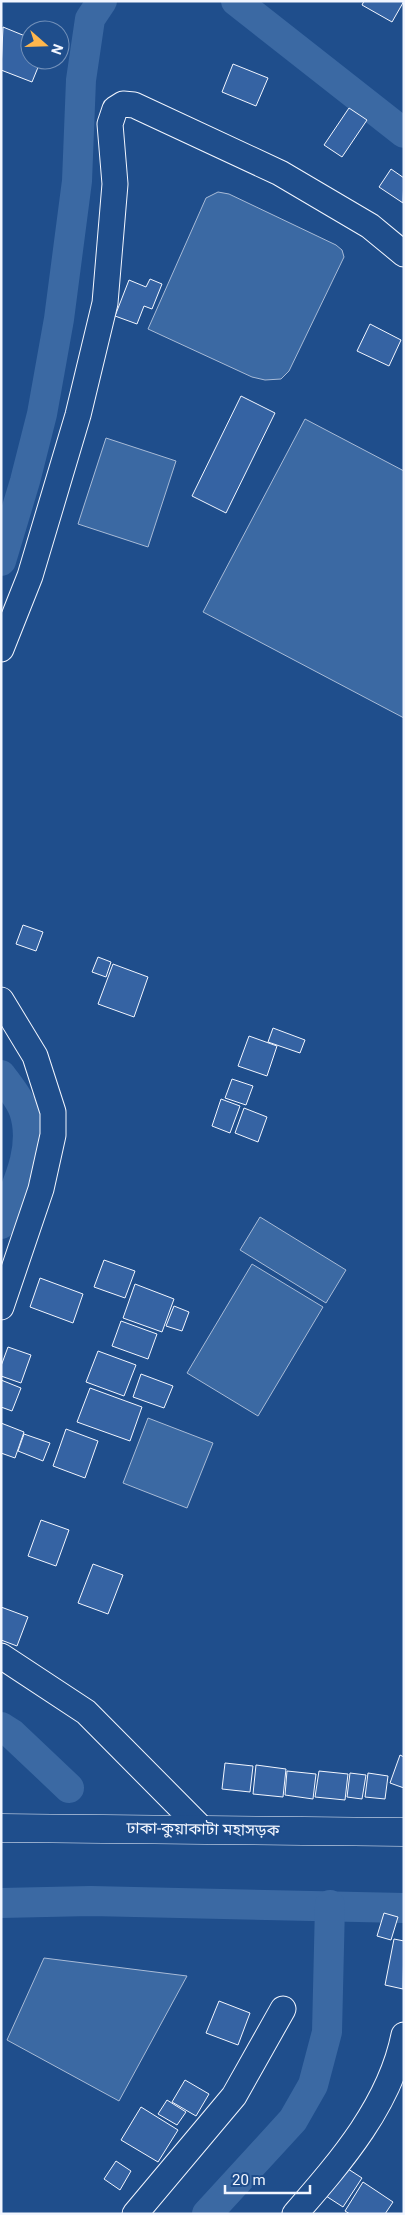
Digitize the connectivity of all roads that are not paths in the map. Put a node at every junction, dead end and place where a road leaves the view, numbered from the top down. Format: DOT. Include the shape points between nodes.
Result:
graph roads {
  1 [pos="404,254"];
  2 [pos="1,649"];
  3 [pos="1,1000"];
  4 [pos="1,1307"];
  5 [pos="1,1656"];
  6 [pos="1,1828"];
  7 [pos="202,1829"];
  8 [pos="404,1832"];
  9 [pos="283,2009"];
  10 [pos="404,2035"];
  11 [pos="135,2214"];
  12 [pos="295,2214"];
  1 -- 2 [label="street" via="370,226 280,173 134,106 123,104 115,109 110,124 114,184 105,303 78,415 30,576"];
  3 -- 4 [label="street" via="35,1056 54,1112 53,1135 41,1189"];
  5 -- 7 [label="street" via="86,1712"];
  6 -- 7 [label="main road, ঢাকা-কুয়াকাটা মহাসড়ক"];
  7 -- 8 [label="main road, ঢাকা-কুয়াকাটা মহাসড়ক"];
  9 -- 11 [label="street" via="234,2096"];
  10 -- 12 [label="street" via="399,2060 380,2103 326,2178"];
}
